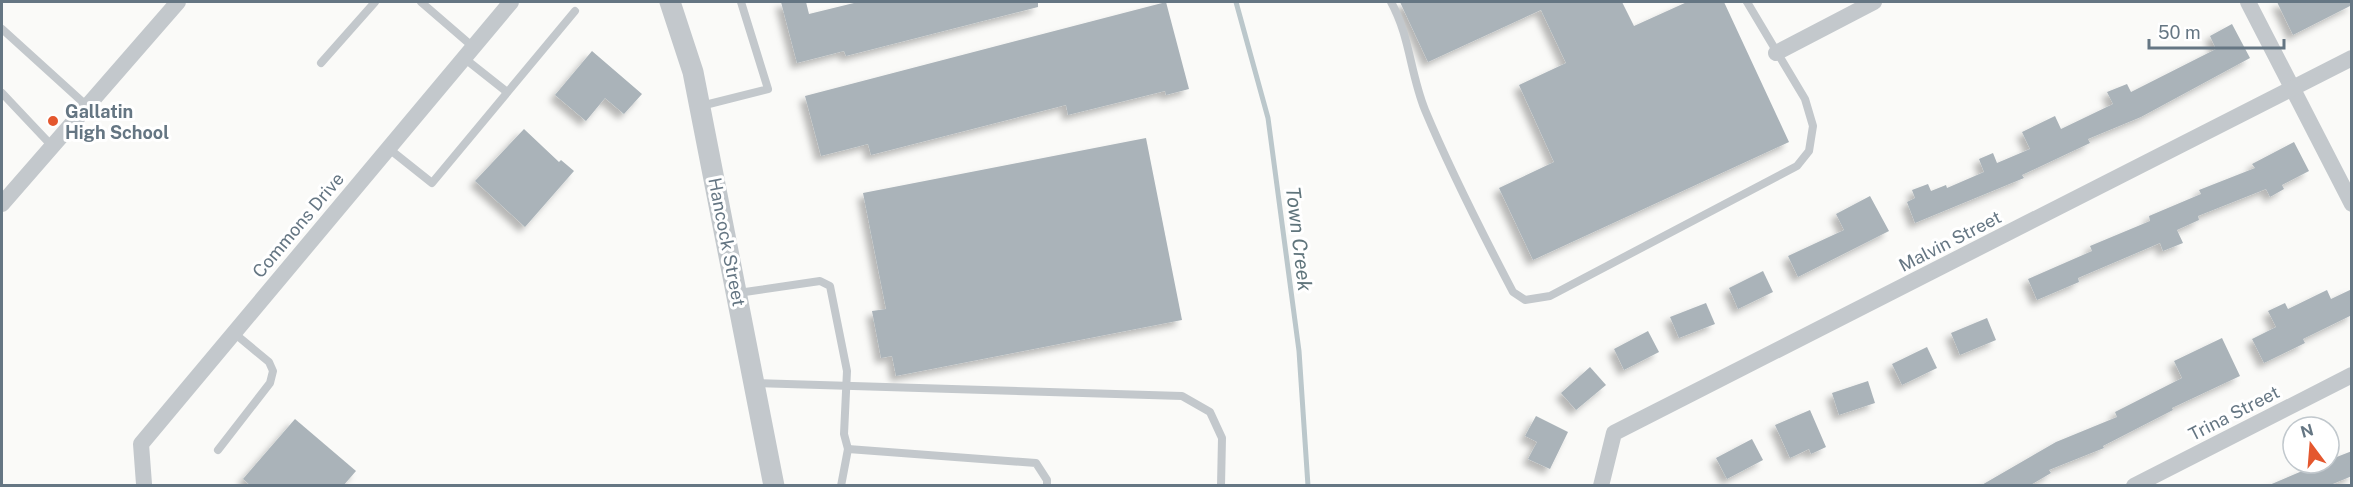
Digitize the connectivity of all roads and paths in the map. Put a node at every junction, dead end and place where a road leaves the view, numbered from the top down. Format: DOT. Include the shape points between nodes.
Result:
graph roads {
  1 [pos="178,2"];
  2 [pos="375,2"];
  3 [pos="421,2"];
  4 [pos="511,2"];
  5 [pos="670,2"];
  6 [pos="741,2"];
  7 [pos="1391,2"];
  8 [pos="1747,2"];
  9 [pos="1874,2"];
  10 [pos="2248,2"];
  11 [pos="574,11"];
  12 [pos="2,28"];
  13 [pos="9,36"];
  14 [pos="2,43"];
  15 [pos="468,52"];
  16 [pos="1776,53"];
  17 [pos="2352,58"];
  18 [pos="321,63"];
  19 [pos="2292,89"];
  20 [pos="507,92"];
  21 [pos="2,93"];
  22 [pos="87,106"];
  23 [pos="700,106"];
  24 [pos="52,146"];
  25 [pos="388,147"];
  26 [pos="2,204"];
  27 [pos="2352,204"];
  28 [pos="737,293"];
  29 [pos="234,333"];
  30 [pos="2352,375"];
  31 [pos="755,382"];
  32 [pos="846,387"];
  33 [pos="848,449"];
  34 [pos="218,450"];
  35 [pos="144,484"];
  36 [pos="774,486"];
  37 [pos="841,486"];
  38 [pos="1047,486"];
  39 [pos="1221,486"];
  40 [pos="1601,486"];
  41 [pos="2134,486"];
  1 -- 22 [label="street"];
  2 -- 18 [label="lane"];
  3 -- 15 [label="lane"];
  4 -- 15 [label="street, Commons Drive"];
  5 -- 23 [label="street, Hancock Street"];
  6 -- 23 [label="lane" via="768,89"];
  7 -- 16 [label="lane" via="1405,28 1424,108 1513,292 1525,300 1551,296 1797,166 1809,151 1813,126 1805,99"];
  8 -- 16 [label="lane"];
  9 -- 16 [label="street"];
  10 -- 19 [label="street"];
  11 -- 20 [label="lane"];
  12 -- 13 [label="lane"];
  13 -- 14 [label="lane"];
  13 -- 22 [label="lane"];
  15 -- 20 [label="lane"];
  15 -- 25 [label="street, Commons Drive"];
  17 -- 19 [label="street, Malvin Street"];
  19 -- 27 [label="street"];
  19 -- 40 [label="street, Malvin Street" via="1614,433"];
  20 -- 25 [label="lane" via="432,183"];
  21 -- 24 [label="lane"];
  22 -- 24 [label="street"];
  23 -- 28 [label="street, Hancock Street"];
  24 -- 26 [label="street"];
  25 -- 29 [label="street, Commons Drive"];
  28 -- 31 [label="street, Hancock Street"];
  28 -- 32 [label="lane" via="820,281 830,286 848,371"];
  29 -- 34 [label="lane" via="269,362 273,371 270,383"];
  29 -- 35 [label="street, Commons Drive" via="141,444"];
  30 -- 41 [label="street, Trina Street"];
  31 -- 32 [label="lane"];
  31 -- 36 [label="street, Hancock Street"];
  32 -- 33 [label="lane" via="844,434"];
  32 -- 39 [label="lane" via="1182,396 1210,412 1222,438"];
  33 -- 37 [label="lane"];
  33 -- 38 [label="lane" via="1036,463"];
}
